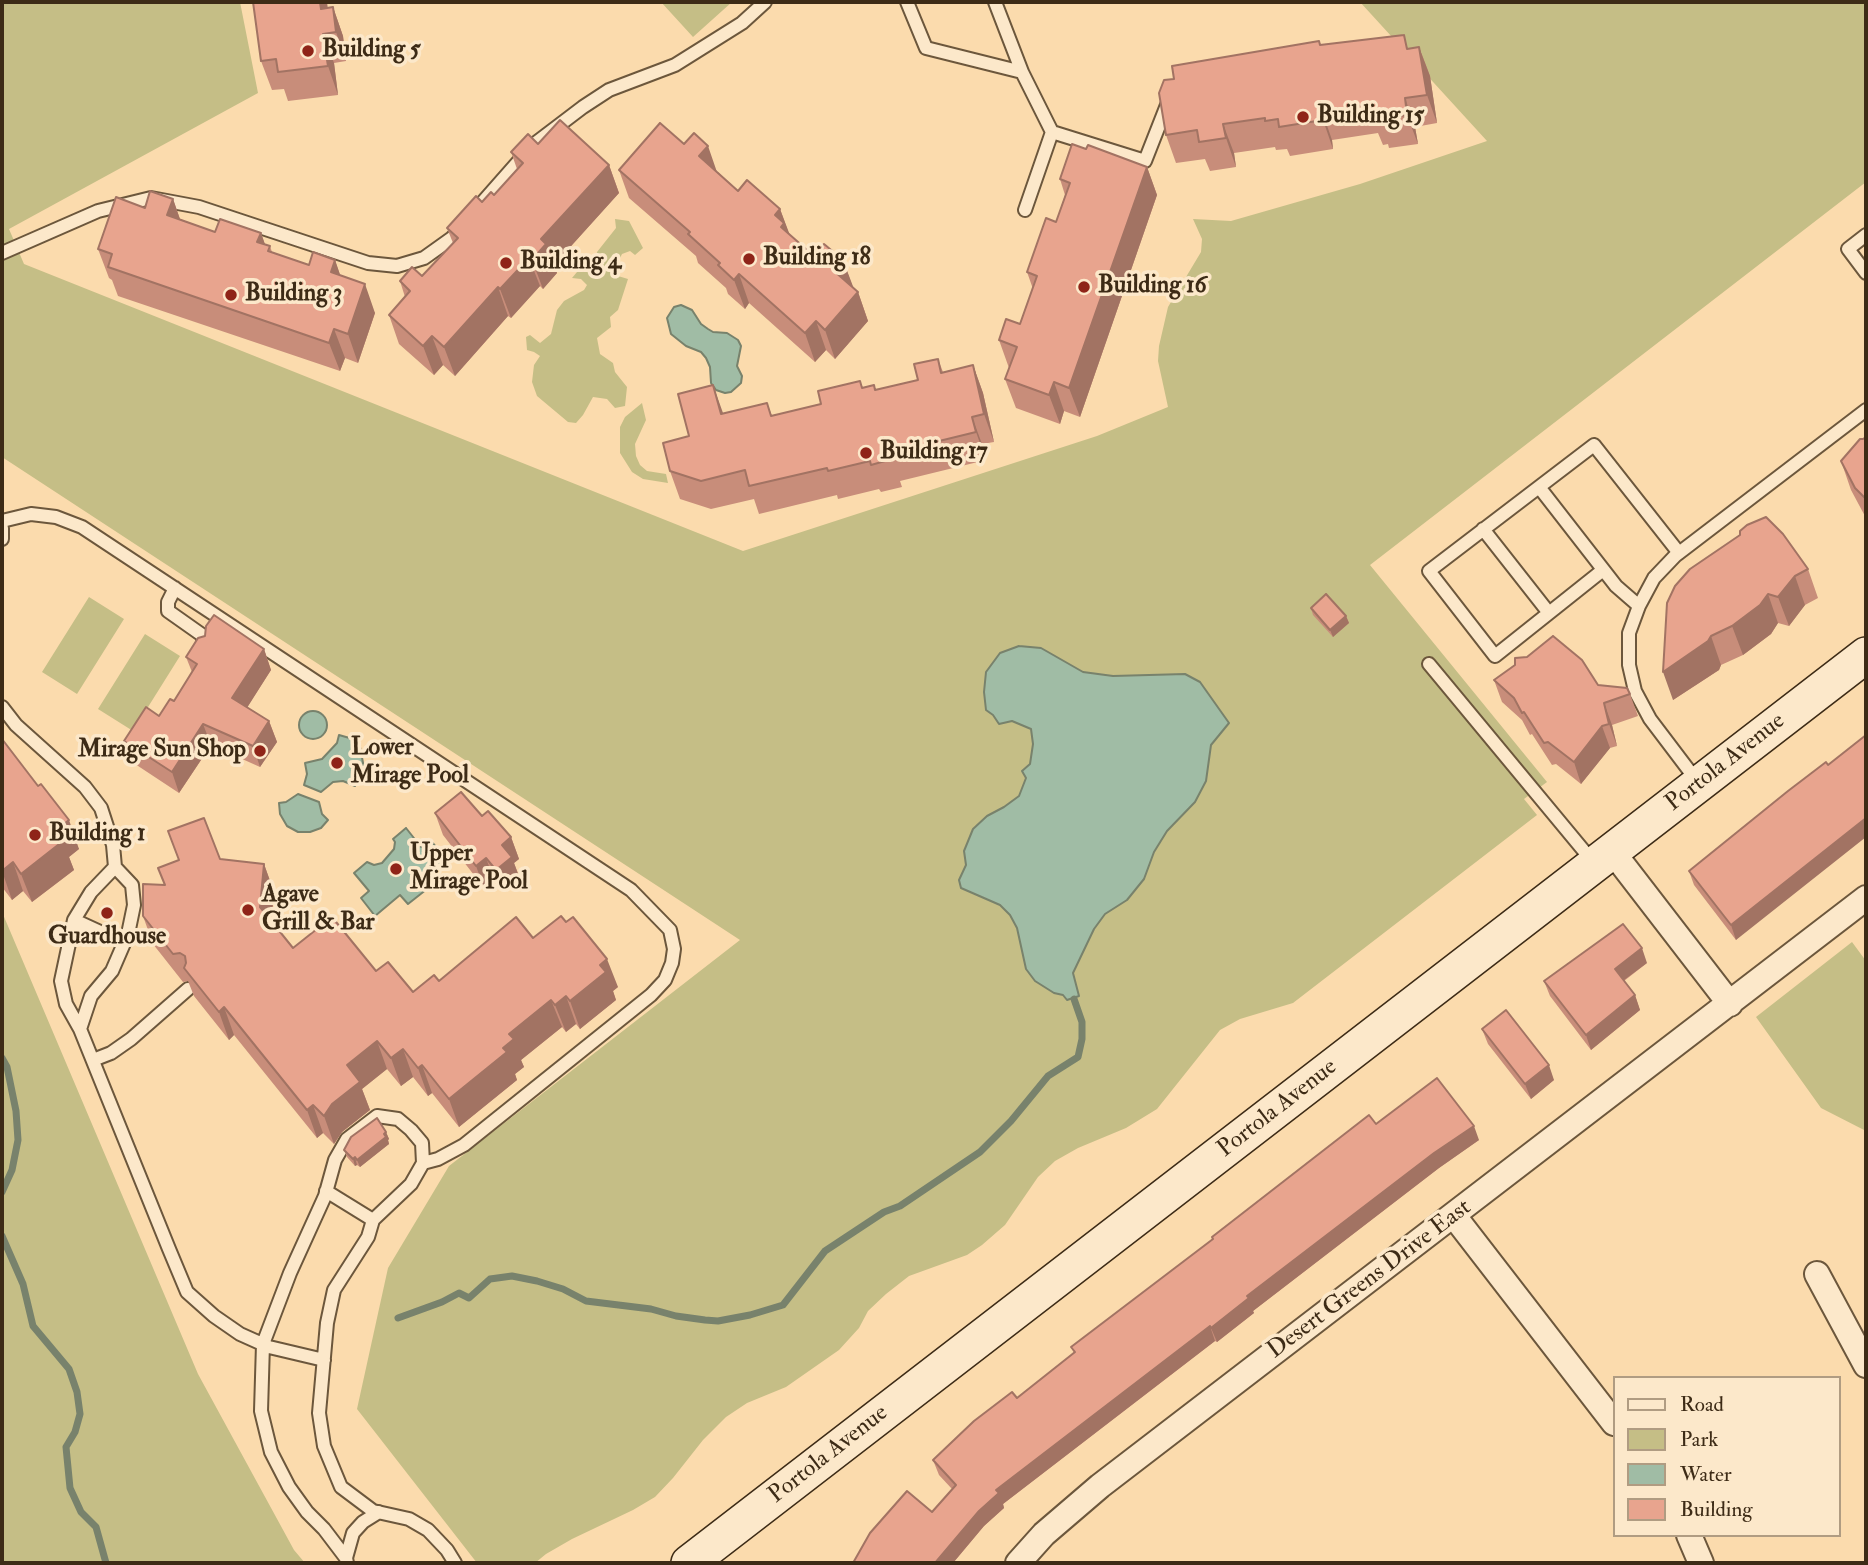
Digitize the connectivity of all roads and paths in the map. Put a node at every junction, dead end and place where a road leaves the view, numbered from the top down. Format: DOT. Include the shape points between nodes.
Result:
graph roads {
  1 [pos="765,2"];
  2 [pos="907,2"];
  3 [pos="995,2"];
  4 [pos="1022,72"];
  5 [pos="1172,92"];
  6 [pos="1052,132"];
  7 [pos="1025,210"];
  8 [pos="1866,235"];
  9 [pos="2,253"];
  10 [pos="1866,273"];
  11 [pos="1866,410"];
  12 [pos="1539,487"];
  13 [pos="2,521"];
  14 [pos="2,528"];
  15 [pos="1483,529"];
  16 [pos="2,539"];
  17 [pos="1679,553"];
  18 [pos="1603,570"];
  19 [pos="174,588"];
  20 [pos="1639,606"];
  21 [pos="1549,613"];
  22 [pos="206,650"];
  23 [pos="1866,654"];
  24 [pos="1429,664"];
  25 [pos="2,707"];
  26 [pos="1699,784"];
  27 [pos="1604,857"];
  28 [pos="115,867"];
  29 [pos="1866,898"];
  30 [pos="74,920"];
  31 [pos="124,943"];
  32 [pos="188,989"];
  33 [pos="1730,1004"];
  34 [pos="80,1028"];
  35 [pos="93,1060"];
  36 [pos="423,1163"];
  37 [pos="326,1191"];
  38 [pos="1454,1216"];
  39 [pos="373,1220"];
  40 [pos="1817,1274"];
  41 [pos="262,1344"];
  42 [pos="324,1360"];
  43 [pos="1866,1366"];
  44 [pos="1612,1420"];
  45 [pos="379,1512"];
  46 [pos="1690,1537"];
  47 [pos="346,1561"];
  48 [pos="455,1563"];
  49 [pos="688,1563"];
  50 [pos="1018,1563"];
  51 [pos="1701,1563"];
  1 -- 9 [label="lane" via="742,23 675,65 608,90 583,107 533,145 452,238 424,258 397,266 368,263 199,206 151,198 97,211"];
  2 -- 4 [label="lane" via="926,48"];
  3 -- 4 [label="lane"];
  4 -- 6 [label="lane"];
  5 -- 6 [label="lane" via="1145,160"];
  6 -- 7 [label="lane"];
  8 -- 10 [label="lane" via="1848,249"];
  11 -- 17 [label="lane"];
  12 -- 15 [label="lane"];
  12 -- 17 [label="lane" via="1594,444"];
  12 -- 18 [label="lane"];
  13 -- 19 [label="lane" via="31,514 57,517 82,527"];
  14 -- 16 [label="lane"];
  15 -- 21 [label="lane"];
  15 -- 21 [label="lane" via="1429,571 1495,656"];
  17 -- 20 [label="lane" via="1654,578"];
  18 -- 20 [label="lane"];
  18 -- 21 [label="lane"];
  19 -- 22 [label="lane" via="168,611 201,635"];
  19 -- 36 [label="lane" via="631,890 670,930 672,963 651,995 464,1145"];
  20 -- 26 [label="lane" via="1629,634 1635,691 1650,719"];
  23 -- 26 [label="main road, Portola Avenue"];
  24 -- 27 [label="lane"];
  25 -- 28 [label="lane" via="101,808"];
  26 -- 27 [label="main road, Portola Avenue"];
  27 -- 33 [label="street"];
  27 -- 49 [label="main road, Portola Avenue"];
  28 -- 30 [label="lane" via="90,892"];
  28 -- 31 [label="lane" via="132,885 134,905"];
  29 -- 33 [label="street, Desert Greens Drive East"];
  30 -- 31 [label="lane"];
  30 -- 34 [label="lane" via="61,981 66,1004"];
  31 -- 34 [label="lane" via="112,971 91,996"];
  32 -- 35 [label="lane" via="131,1039"];
  33 -- 38 [label="street, Desert Greens Drive East"];
  34 -- 35 [label="lane"];
  35 -- 41 [label="lane" via="187,1292 214,1316"];
  36 -- 37 [label="lane" via="422,1143 411,1130 398,1119 377,1116 347,1139"];
  36 -- 39 [label="lane" via="411,1184"];
  37 -- 39 [label="lane"];
  37 -- 41 [label="lane"];
  38 -- 44 [label="street"];
  38 -- 50 [label="street, Desert Greens Drive East" via="1100,1486"];
  39 -- 42 [label="lane" via="368,1237 334,1290"];
  40 -- 43 [label="street"];
  41 -- 42 [label="lane"];
  41 -- 47 [label="lane" via="261,1411 271,1452 289,1487"];
  42 -- 45 [label="lane" via="319,1413 324,1446 341,1487"];
  45 -- 47 [label="lane" via="353,1533"];
  45 -- 48 [label="lane" via="409,1519 428,1531"];
  46 -- 51 [label="street"];
}
